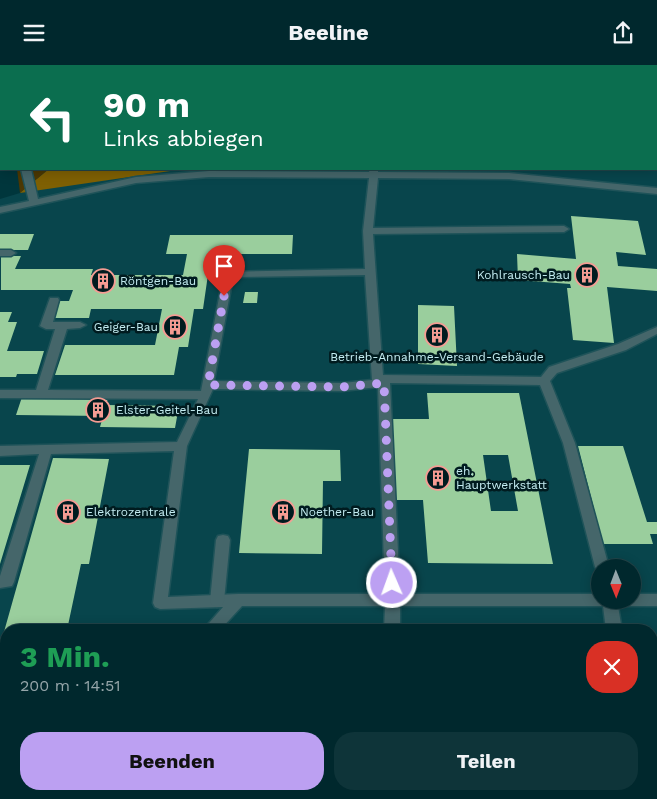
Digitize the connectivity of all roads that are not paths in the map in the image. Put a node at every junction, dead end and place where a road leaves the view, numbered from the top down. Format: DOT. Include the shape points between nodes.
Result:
graph roads {
  1 [pos="26,170"];
  2 [pos="374,171"];
  3 [pos="657,191"];
  4 [pos="34,201"];
  5 [pos="0,210"];
  6 [pos="564,229"];
  7 [pos="368,231"];
  8 [pos="370,272"];
  9 [pos="54,300"];
  10 [pos="62,325"];
  11 [pos="80,325"];
  12 [pos="657,330"];
  13 [pos="381,381"];
  14 [pos="544,381"];
  15 [pos="207,390"];
  16 [pos="0,394"];
  17 [pos="41,394"];
  18 [pos="181,446"];
  19 [pos="0,451"];
  20 [pos="46,451"];
  21 [pos="223,540"];
  22 [pos="600,559"];
  23 [pos="0,582"];
  24 [pos="238,600"];
  25 [pos="591,600"];
  26 [pos="641,600"];
  27 [pos="657,600"];
  28 [pos="217,601"];
  29 [pos="393,602"];
  30 [pos="611,609"];
  31 [pos="216,624"];
  32 [pos="392,624"];
  33 [pos="613,624"];
  1 -- 4 [label="street"];
  2 -- 3 [label="street" via="509,176"];
  2 -- 4 [label="street" via="209,174 136,180"];
  2 -- 7 [label="street"];
  4 -- 5 [label="street"];
  6 -- 7 [label="street"];
  7 -- 8 [label="street"];
  8 -- 13 [label="street"];
  8 -- 15 [label="street" via="228,274"];
  9 -- 10 [label="street" via="46,326"];
  10 -- 11 [label="street"];
  10 -- 17 [label="street"];
  12 -- 14 [label="street" via="622,347 553,369"];
  13 -- 14 [label="street"];
  13 -- 15 [label="street" via="342,387"];
  13 -- 29 [label="street"];
  14 -- 22 [label="street" via="568,443"];
  15 -- 17 [label="street"];
  15 -- 18 [label="street"];
  16 -- 17 [label="street"];
  18 -- 20 [label="street"];
  18 -- 28 [label="street" via="160,603"];
  19 -- 20 [label="street"];
  20 -- 23 [label="street" via="7,582"];
  21 -- 28 [label="street"];
  24 -- 28 [label="street"];
  24 -- 29 [label="street"];
  24 -- 31 [label="street"];
  25 -- 29 [label="street"];
  26 -- 27 [label="street"];
  29 -- 32 [label="street"];
  30 -- 33 [label="street"];
}
